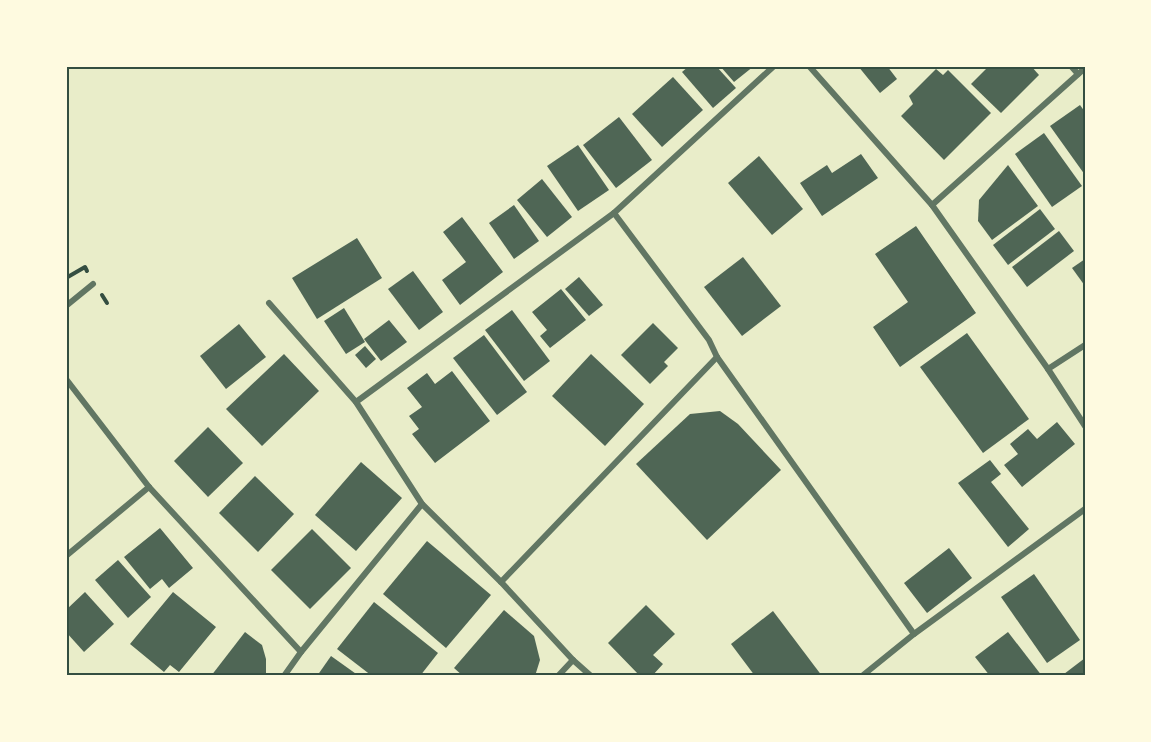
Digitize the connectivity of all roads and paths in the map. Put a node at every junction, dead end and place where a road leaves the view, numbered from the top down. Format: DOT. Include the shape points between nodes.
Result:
graph roads {
  1 [pos="774,66"];
  2 [pos="809,66"];
  3 [pos="1071,66"];
  4 [pos="1085,68"];
  5 [pos="1078,74"];
  6 [pos="932,205"];
  7 [pos="614,213"];
  8 [pos="93,284"];
  9 [pos="269,303"];
  10 [pos="66,306"];
  11 [pos="1085,345"];
  12 [pos="717,357"];
  13 [pos="1048,369"];
  14 [pos="66,379"];
  15 [pos="356,402"];
  16 [pos="1085,426"];
  17 [pos="149,487"];
  18 [pos="422,504"];
  19 [pos="1085,509"];
  20 [pos="66,556"];
  21 [pos="501,582"];
  22 [pos="914,634"];
  23 [pos="301,652"];
  24 [pos="573,660"];
  25 [pos="284,676"];
  26 [pos="558,676"];
  27 [pos="591,676"];
  28 [pos="862,676"];
  1 -- 7 [label="street"];
  2 -- 6 [label="street"];
  3 -- 5 [label="street"];
  4 -- 5 [label="street"];
  5 -- 6 [label="street"];
  6 -- 13 [label="street"];
  7 -- 12 [label="street" via="709,340"];
  7 -- 15 [label="street"];
  8 -- 10 [label="street"];
  9 -- 15 [label="street"];
  11 -- 13 [label="street"];
  12 -- 21 [label="street"];
  12 -- 22 [label="street"];
  13 -- 16 [label="street"];
  14 -- 17 [label="street"];
  15 -- 18 [label="street"];
  17 -- 20 [label="street"];
  17 -- 23 [label="street"];
  18 -- 21 [label="street"];
  18 -- 23 [label="street"];
  19 -- 22 [label="street"];
  21 -- 24 [label="street"];
  22 -- 28 [label="street"];
  23 -- 25 [label="street"];
  24 -- 26 [label="street"];
  24 -- 27 [label="street"];
}
